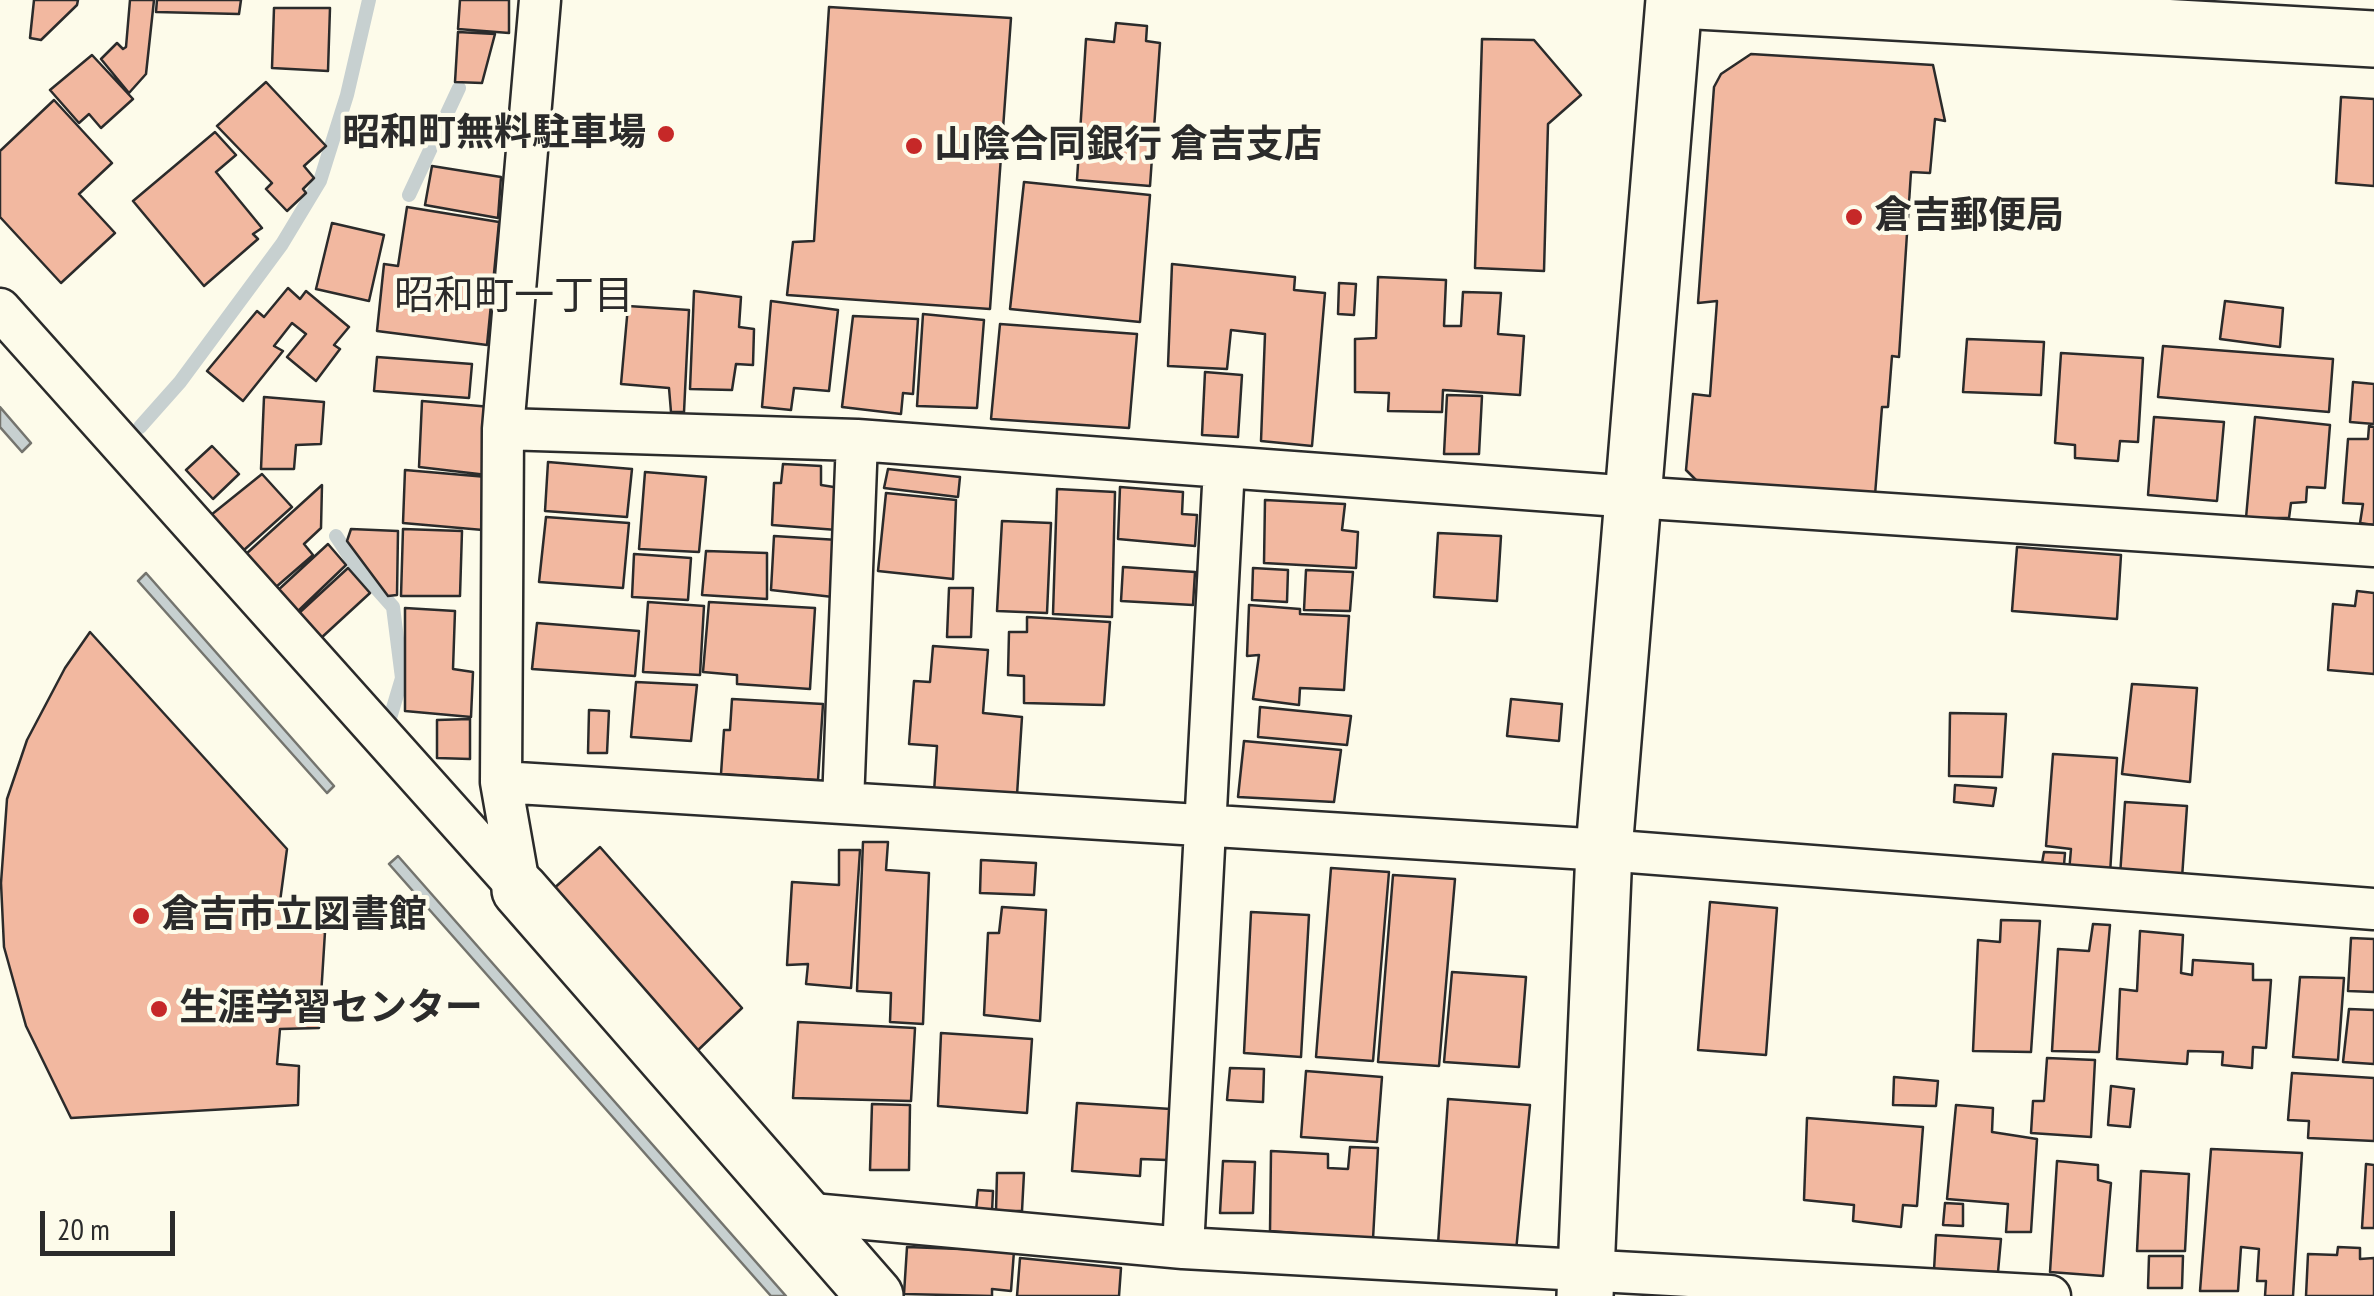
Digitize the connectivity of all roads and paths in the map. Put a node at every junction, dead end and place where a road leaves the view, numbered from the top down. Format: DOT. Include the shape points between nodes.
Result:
graph roads {
  1 [pos="540,0"];
  2 [pos="1677,0"];
  3 [pos="2374,38"];
  4 [pos="0,309"];
  5 [pos="503,429"];
  6 [pos="857,440"];
  7 [pos="1224,467"];
  8 [pos="1634,497"];
  9 [pos="2374,546"];
  10 [pos="501,782"];
  11 [pos="843,803"];
  12 [pos="1204,826"];
  13 [pos="1604,850"];
  14 [pos="520,890"];
  15 [pos="2374,909"];
  16 [pos="802,1212"];
  17 [pos="1182,1248"];
  18 [pos="1586,1283"];
  19 [pos="875,1296"];
  20 [pos="2050,1296"];
  1 -- 5 [label="street"];
  2 -- 3 [label="street"];
  2 -- 8 [label="street"];
  4 -- 14 [label="street"];
  5 -- 6 [label="street"];
  5 -- 10 [label="street"];
  6 -- 7 [label="street"];
  6 -- 11 [label="street"];
  7 -- 8 [label="street"];
  7 -- 12 [label="street"];
  8 -- 9 [label="street"];
  8 -- 13 [label="street"];
  10 -- 11 [label="street"];
  10 -- 14 [label="street"];
  11 -- 12 [label="street"];
  12 -- 13 [label="street"];
  12 -- 17 [label="street"];
  13 -- 15 [label="street"];
  13 -- 18 [label="street"];
  14 -- 16 [label="street"];
  16 -- 17 [label="street"];
  16 -- 19 [label="street"];
  17 -- 18 [label="street"];
  18 -- 20 [label="street"];
}
